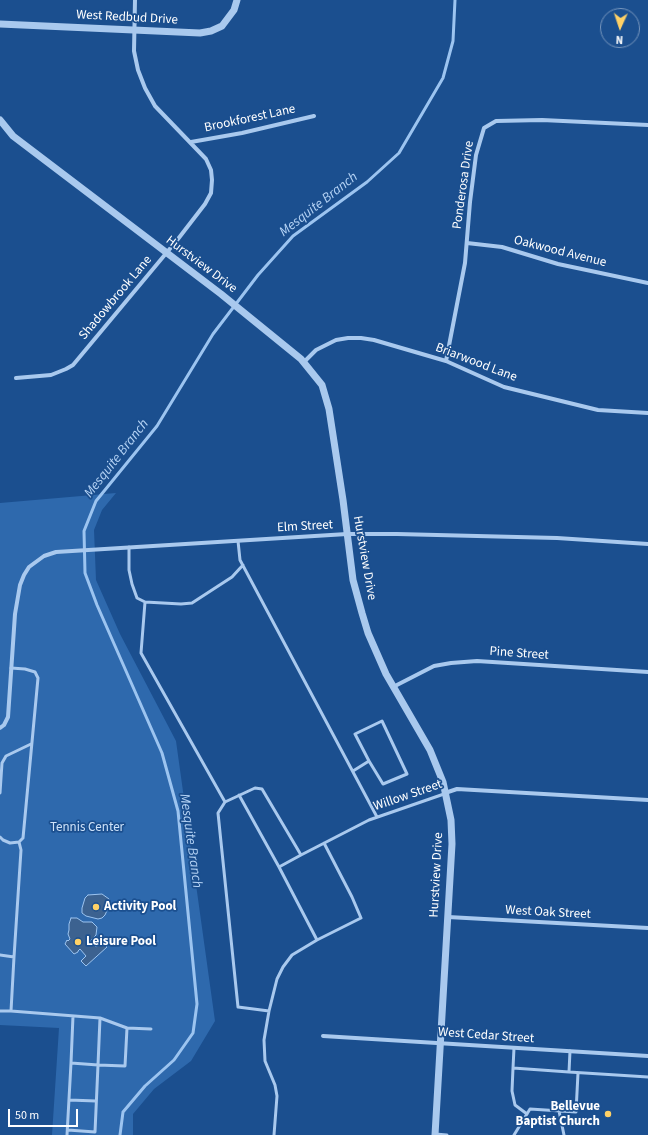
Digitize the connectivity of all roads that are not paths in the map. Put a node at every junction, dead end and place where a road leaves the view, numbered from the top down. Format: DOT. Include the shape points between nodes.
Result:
graph roads {
  1 [pos="135,0"];
  2 [pos="237,0"];
  3 [pos="0,24"];
  4 [pos="134,30"];
  5 [pos="314,116"];
  6 [pos="0,120"];
  7 [pos="648,125"];
  8 [pos="191,142"];
  9 [pos="467,243"];
  10 [pos="166,253"];
  11 [pos="648,283"];
  12 [pos="446,361"];
  13 [pos="304,362"];
  14 [pos="16,378"];
  15 [pos="648,413"];
  16 [pos="347,534"];
  17 [pos="238,541"];
  18 [pos="648,544"];
  19 [pos="129,547"];
  20 [pos="243,565"];
  21 [pos="145,602"];
  22 [pos="10,668"];
  23 [pos="648,672"];
  24 [pos="393,687"];
  25 [pos="2,727"];
  26 [pos="31,744"];
  27 [pos="370,761"];
  28 [pos="353,771"];
  29 [pos="0,793"];
  30 [pos="446,793"];
  31 [pos="239,795"];
  32 [pos="648,800"];
  33 [pos="225,802"];
  34 [pos="377,817"];
  35 [pos="0,837"];
  36 [pos="19,842"];
  37 [pos="324,843"];
  38 [pos="301,855"];
  39 [pos="279,867"];
  40 [pos="447,917"];
  41 [pos="648,928"];
  42 [pos="316,940"];
  43 [pos="0,955"];
  44 [pos="14,958"];
  45 [pos="269,1010"];
  46 [pos="0,1011"];
  47 [pos="12,1011"];
  48 [pos="73,1016"];
  49 [pos="100,1018"];
  50 [pos="127,1028"];
  51 [pos="151,1029"];
  52 [pos="322,1036"];
  53 [pos="440,1043"];
  54 [pos="514,1048"];
  55 [pos="570,1051"];
  56 [pos="648,1056"];
  57 [pos="71,1063"];
  58 [pos="98,1065"];
  59 [pos="513,1068"];
  60 [pos="569,1072"];
  61 [pos="578,1073"];
  62 [pos="648,1077"];
  63 [pos="69,1100"];
  64 [pos="96,1101"];
  65 [pos="559,1111"];
  66 [pos="527,1114"];
  67 [pos="68,1130"];
  68 [pos="67,1135"];
  69 [pos="274,1135"];
  70 [pos="435,1135"];
  71 [pos="447,1135"];
  72 [pos="514,1135"];
  73 [pos="564,1135"];
  1 -- 4 [label="street, Shadowbrook Lane"];
  2 -- 4 [label="street, West Redbud Drive" via="234,10 222,26 211,31 200,33"];
  3 -- 4 [label="street, West Redbud Drive"];
  4 -- 8 [label="street, Shadowbrook Lane" via="135,58 145,88 155,106"];
  5 -- 8 [label="street, Brookforest Lane"];
  6 -- 10 [label="street, Hurstview Drive" via="13,136"];
  7 -- 9 [label="street, Ponderosa Drive" via="542,120 496,121 489,124 484,128 476,155"];
  8 -- 10 [label="street, Shadowbrook Lane" via="206,159 211,170 211,193"];
  9 -- 11 [label="street, Oakwood Avenue" via="502,247 558,264"];
  9 -- 12 [label="street, Ponderosa Drive"];
  10 -- 13 [label="street, Hurstview Drive"];
  10 -- 14 [label="street, Shadowbrook Lane" via="73,365 51,375"];
  12 -- 13 [label="street, Briarwood Lane" via="374,340 348,338 336,340 316,350"];
  12 -- 15 [label="street, Briarwood Lane" via="504,386 598,410"];
  13 -- 16 [label="street, Hurstview Drive" via="322,385 325,393"];
  16 -- 17 [label="street, Elm Street"];
  16 -- 18 [label="street, Elm Street" via="558,538"];
  16 -- 24 [label="street, Hurstview Drive" via="353,580 368,633"];
  17 -- 19 [label="street, Elm Street"];
  17 -- 20 [label="lane"];
  19 -- 21 [label="lane" via="132,584 137,598"];
  19 -- 22 [label="street, Elm Street" via="56,552 44,556 29,567 16,601"];
  20 -- 21 [label="lane" via="232,577 192,603"];
  20 -- 28 [label="lane"];
  21 -- 33 [label="lane" via="141,653"];
  22 -- 25 [label="street" via="8,717"];
  22 -- 26 [label="lane" via="35,672 38,678"];
  23 -- 24 [label="street, Pine Street" via="477,661 434,666"];
  24 -- 30 [label="street, Hurstview Drive" via="419,728 439,769"];
  26 -- 29 [label="lane" via="6,756 2,763"];
  26 -- 36 [label="lane" via="22,838"];
  27 -- 27 [label="lane" via="383,784 407,774 382,721 355,734"];
  27 -- 28 [label="lane"];
  28 -- 34 [label="lane"];
  30 -- 32 [label="street, Willow Street" via="457,789"];
  30 -- 34 [label="lane, Willow Street"];
  30 -- 40 [label="street, Hurstview Drive" via="452,844"];
  31 -- 33 [label="lane"];
  31 -- 38 [label="lane" via="255,788 262,789"];
  31 -- 39 [label="lane"];
  33 -- 45 [label="lane" via="218,813 238,1007"];
  34 -- 37 [label="lane, Willow Street"];
  35 -- 36 [label="lane" via="10,843"];
  36 -- 44 [label="lane" via="21,850"];
  37 -- 38 [label="lane, Willow Street"];
  37 -- 42 [label="lane" via="361,918"];
  38 -- 39 [label="lane, Willow Street"];
  39 -- 42 [label="lane"];
  40 -- 41 [label="street, West Oak Street"];
  40 -- 53 [label="street, Hurstview Drive"];
  42 -- 45 [label="lane" via="292,955 283,967"];
  43 -- 44 [label="lane"];
  44 -- 47 [label="lane"];
  45 -- 69 [label="lane" via="264,1040 265,1061 277,1096"];
  46 -- 47 [label="lane"];
  47 -- 48 [label="lane"];
  48 -- 49 [label="lane"];
  48 -- 57 [label="lane"];
  49 -- 50 [label="lane"];
  49 -- 58 [label="lane"];
  50 -- 51 [label="lane"];
  50 -- 58 [label="lane" via="125,1066"];
  52 -- 53 [label="street, West Cedar Street"];
  53 -- 54 [label="street, West Cedar Street"];
  53 -- 70 [label="street, Hurstview Drive"];
  54 -- 55 [label="street, West Cedar Street"];
  54 -- 59 [label="lane"];
  55 -- 56 [label="street, West Cedar Street"];
  55 -- 60 [label="lane"];
  57 -- 58 [label="lane"];
  57 -- 63 [label="lane"];
  58 -- 64 [label="lane"];
  59 -- 60 [label="lane"];
  59 -- 66 [label="lane" via="512,1091 515,1105"];
  60 -- 61 [label="lane"];
  61 -- 62 [label="lane"];
  61 -- 65 [label="lane" via="576,1112"];
  63 -- 64 [label="lane"];
  63 -- 67 [label="lane"];
  64 -- 67 [label="lane" via="95,1132"];
  65 -- 66 [label="lane" via="530,1109"];
  65 -- 73 [label="lane"];
  66 -- 72 [label="lane"];
  67 -- 68 [label="lane"];
  70 -- 71 [label="lane"];
}
